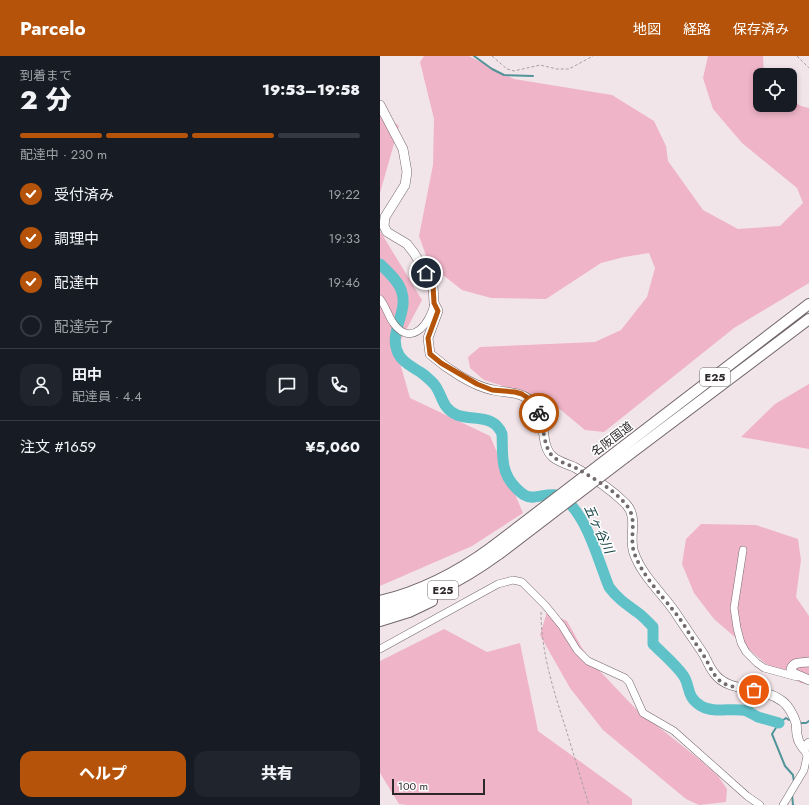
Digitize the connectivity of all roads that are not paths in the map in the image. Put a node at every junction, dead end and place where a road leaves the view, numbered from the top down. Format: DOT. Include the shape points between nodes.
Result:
graph roads {
  1 [pos="380,105"];
  2 [pos="380,299"];
  3 [pos="434,303"];
  4 [pos="809,304"];
  5 [pos="809,319"];
  6 [pos="623,453"];
  7 [pos="742,550"];
  8 [pos="495,551"];
  9 [pos="480,568"];
  10 [pos="455,572"];
  11 [pos="380,598"];
  12 [pos="380,601"];
  13 [pos="380,611"];
  14 [pos="380,621"];
  15 [pos="380,649"];
  16 [pos="809,662"];
  17 [pos="808,680"];
  18 [pos="806,746"];
  19 [pos="760,805"];
  20 [pos="783,805"];
  1 -- 3 [label="main road" via="403,149 407,172 405,185 385,217 384,226 387,232 407,244 414,253 433,285"];
  2 -- 3 [label="street" via="393,323 404,332 411,333 423,328"];
  3 -- 18 [label="main road" via="438,311 428,338 430,354 477,384 492,390 522,394 531,400 542,421 546,446 551,456 604,485 632,512 632,545 637,559 703,654 713,673 720,681 730,686 767,692 783,701 796,723 798,739"];
  4 -- 6 [label="highway, 名阪国道 / E25"];
  5 -- 6 [label="highway, 名阪国道 / E25"];
  6 -- 8 [label="highway, 名阪国道 / E25, bridge"];
  7 -- 17 [label="street" via="734,608 741,643 746,652 764,668"];
  8 -- 9 [label="highway, 名阪国道 / E25"];
  8 -- 10 [label="highway, 名阪国道 / E25"];
  9 -- 13 [label="highway, 名阪国道 / E25" via="459,582 424,598"];
  9 -- 14 [label="highway" via="424,605"];
  10 -- 11 [label="highway" via="420,587"];
  10 -- 12 [label="highway, 名阪国道 / E25" via="420,588"];
  15 -- 19 [label="street" via="506,581 522,582 562,626 577,650 588,661 629,682 642,713 674,732"];
  16 -- 17 [label="main road" via="795,663 791,669 793,673"];
  18 -- 20 [label="street" via="804,770"];
}
